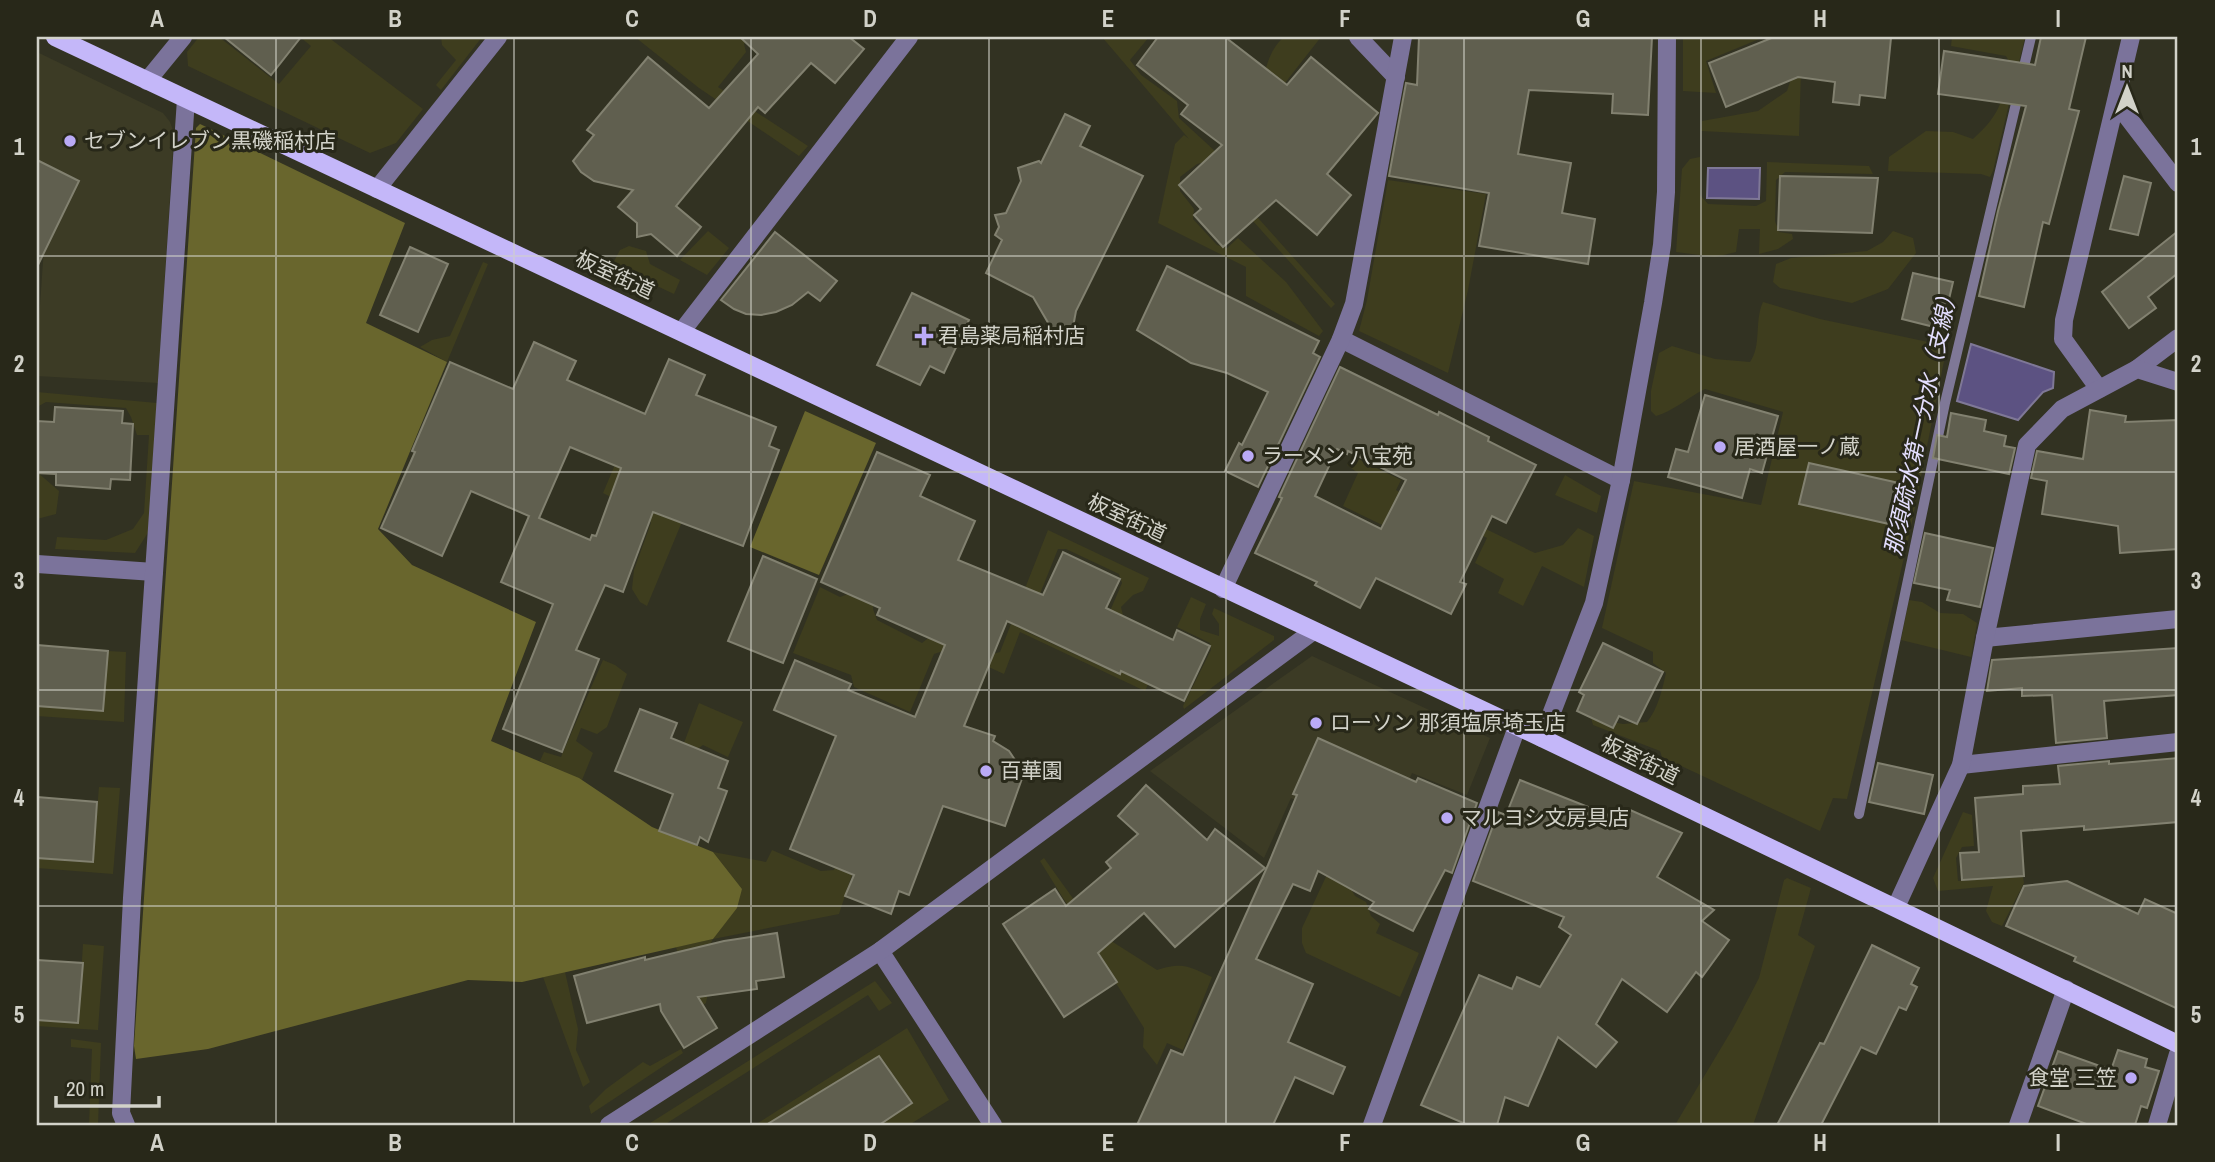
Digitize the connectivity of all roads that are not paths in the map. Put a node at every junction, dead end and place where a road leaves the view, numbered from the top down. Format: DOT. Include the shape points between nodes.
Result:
graph roads {
  1 [pos="55,37"];
  2 [pos="183,37"];
  3 [pos="498,37"];
  4 [pos="909,37"];
  5 [pos="1358,37"];
  6 [pos="1403,37"];
  7 [pos="1667,37"];
  8 [pos="2132,37"];
  9 [pos="1396,77"];
  10 [pos="147,81"];
  11 [pos="186,99"];
  12 [pos="2116,102"];
  13 [pos="2178,183"];
  14 [pos="376,189"];
  15 [pos="682,331"];
  16 [pos="2178,338"];
  17 [pos="1341,339"];
  18 [pos="2137,369"];
  19 [pos="2178,382"];
  20 [pos="2099,389"];
  21 [pos="1621,480"];
  22 [pos="37,564"];
  23 [pos="154,572"];
  24 [pos="1223,589"];
  25 [pos="2178,619"];
  26 [pos="1312,632"];
  27 [pos="1985,638"];
  28 [pos="1517,727"];
  29 [pos="1542,738"];
  30 [pos="2178,742"];
  31 [pos="1961,765"];
  32 [pos="1896,907"];
  33 [pos="880,951"];
  34 [pos="2066,989"];
  35 [pos="2178,1044"];
  36 [pos="2178,1054"];
  37 [pos="126,1125"];
  38 [pos="609,1125"];
  39 [pos="993,1125"];
  40 [pos="1372,1125"];
  41 [pos="2018,1125"];
  42 [pos="2157,1125"];
  1 -- 10 [label="main road, 板室街道"];
  2 -- 10 [label="street"];
  3 -- 14 [label="street"];
  4 -- 15 [label="street"];
  5 -- 9 [label="street"];
  6 -- 9 [label="street"];
  7 -- 21 [label="street" via="1662,245"];
  8 -- 12 [label="street"];
  9 -- 17 [label="street" via="1354,304"];
  10 -- 11 [label="main road, 板室街道"];
  11 -- 14 [label="main road, 板室街道"];
  11 -- 23 [label="street"];
  12 -- 13 [label="street"];
  12 -- 20 [label="street" via="2064,320 2063,339"];
  14 -- 15 [label="main road, 板室街道"];
  15 -- 24 [label="main road, 板室街道"];
  16 -- 18 [label="street"];
  17 -- 21 [label="street"];
  17 -- 24 [label="street"];
  18 -- 19 [label="street"];
  18 -- 20 [label="street"];
  20 -- 27 [label="street" via="2062,409 2027,445"];
  21 -- 29 [label="street" via="1594,603"];
  22 -- 23 [label="street"];
  23 -- 37 [label="street" via="121,1113"];
  24 -- 26 [label="main road, 板室街道"];
  25 -- 27 [label="street"];
  26 -- 28 [label="main road, 板室街道"];
  26 -- 33 [label="street"];
  27 -- 31 [label="street"];
  28 -- 29 [label="main road, 板室街道"];
  28 -- 40 [label="street"];
  29 -- 32 [label="main road, 板室街道"];
  30 -- 31 [label="street"];
  31 -- 32 [label="street"];
  32 -- 34 [label="main road, 板室街道"];
  33 -- 38 [label="street"];
  33 -- 39 [label="street"];
  34 -- 35 [label="main road, 板室街道"];
  34 -- 41 [label="street"];
  36 -- 42 [label="street"];
}
